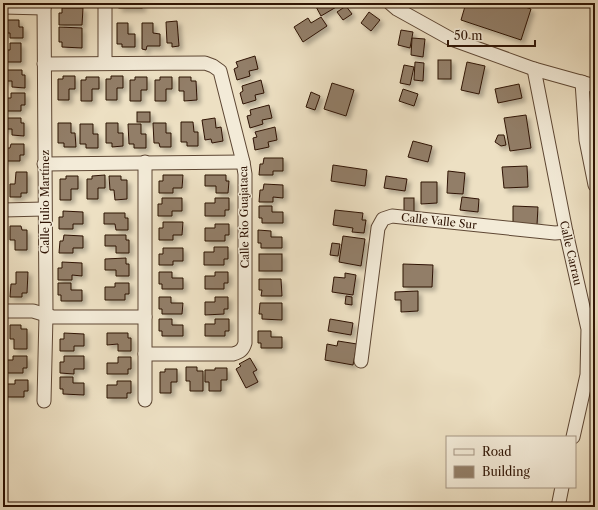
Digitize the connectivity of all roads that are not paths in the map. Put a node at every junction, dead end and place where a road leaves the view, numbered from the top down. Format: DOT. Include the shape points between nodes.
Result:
graph roads {
  1 [pos="105,3"];
  2 [pos="44,5"];
  3 [pos="396,5"];
  4 [pos="3,7"];
  5 [pos="105,63"];
  6 [pos="44,64"];
  7 [pos="534,69"];
  8 [pos="589,84"];
  9 [pos="146,162"];
  10 [pos="243,162"];
  11 [pos="44,164"];
  12 [pos="595,185"];
  13 [pos="44,209"];
  14 [pos="3,210"];
  15 [pos="566,232"];
  16 [pos="3,310"];
  17 [pos="46,315"];
  18 [pos="146,317"];
  19 [pos="146,354"];
  20 [pos="361,361"];
  21 [pos="146,400"];
  22 [pos="44,401"];
  23 [pos="573,436"];
  24 [pos="562,488"];
  25 [pos="558,507"];
  1 -- 5 [label="street"];
  2 -- 4 [label="street"];
  2 -- 6 [label="street, Calle Julio Martínez"];
  3 -- 7 [label="street" via="451,39"];
  5 -- 6 [label="street, Calle Río Guajataca"];
  5 -- 10 [label="street, Calle Río Guajataca" via="205,63 220,71"];
  6 -- 11 [label="street, Calle Julio Martínez"];
  7 -- 8 [label="street"];
  7 -- 15 [label="street, Calle Carrau"];
  8 -- 12 [label="street" via="586,140"];
  9 -- 10 [label="street"];
  9 -- 11 [label="street"];
  9 -- 18 [label="street"];
  10 -- 19 [label="street, Calle Río Guajataca" via="243,349 233,354"];
  11 -- 13 [label="street, Calle Julio Martínez"];
  13 -- 14 [label="street"];
  13 -- 17 [label="street, Calle Julio Martínez"];
  15 -- 20 [label="street, Calle Valle Sur" via="555,233 392,216 383,219 378,228"];
  15 -- 23 [label="street, Calle Carrau" via="588,329 586,375"];
  16 -- 17 [label="street" via="33,311"];
  17 -- 18 [label="street"];
  17 -- 22 [label="street, Calle Julio Martínez"];
  18 -- 19 [label="street"];
  19 -- 21 [label="street"];
  24 -- 25 [label="street"];
}
